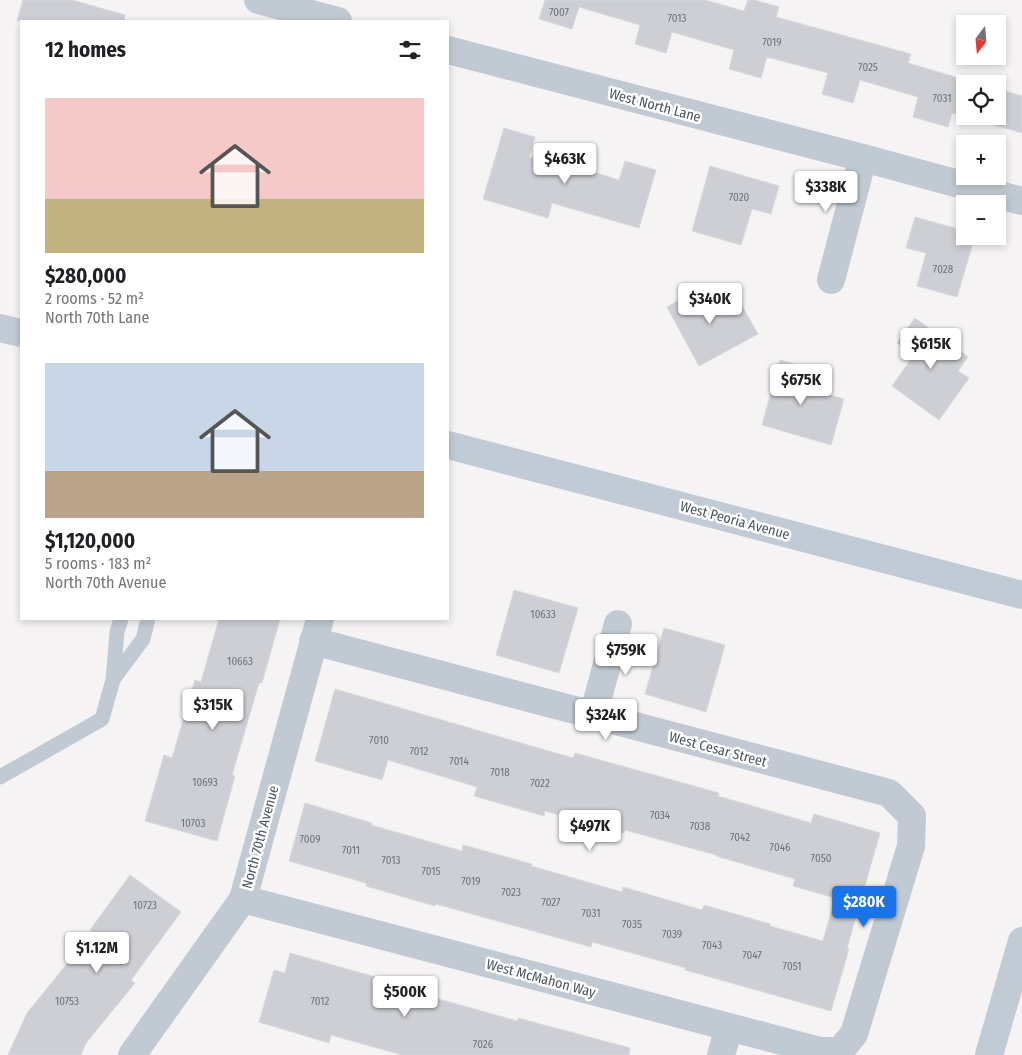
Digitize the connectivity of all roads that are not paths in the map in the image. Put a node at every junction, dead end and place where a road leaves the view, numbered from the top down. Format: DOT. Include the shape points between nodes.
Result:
graph roads {
  1 [pos="258,0"];
  2 [pos="328,20"];
  3 [pos="449,50"];
  4 [pos="863,158"];
  5 [pos="1022,201"];
  6 [pos="831,280"];
  7 [pos="0,328"];
  8 [pos="20,333"];
  9 [pos="449,445"];
  10 [pos="1022,595"];
  11 [pos="121,620"];
  12 [pos="148,620"];
  13 [pos="618,624"];
  14 [pos="317,630"];
  15 [pos="114,680"];
  16 [pos="593,716"];
  17 [pos="0,777"];
  18 [pos="243,899"];
  19 [pos="1022,942"];
  20 [pos="728,1027"];
  21 [pos="840,1051"];
  22 [pos="132,1055"];
  23 [pos="721,1055"];
  24 [pos="989,1055"];
  1 -- 2 [label="street"];
  3 -- 4 [label="street, West North Lane"];
  4 -- 5 [label="street, West North Lane"];
  4 -- 6 [label="street"];
  7 -- 8 [label="main road"];
  9 -- 10 [label="main road, West Peoria Avenue"];
  11 -- 15 [label="lane"];
  12 -- 15 [label="lane" via="143,639"];
  13 -- 16 [label="street"];
  14 -- 16 [label="street, West Cesar Street"];
  14 -- 18 [label="street, North 70th Avenue"];
  15 -- 17 [label="lane" via="102,719"];
  16 -- 21 [label="street, West Cesar Street" via="889,793 912,816 911,846 854,1034"];
  18 -- 20 [label="street, West McMahon Way"];
  18 -- 22 [label="street, North 70th Avenue"];
  19 -- 24 [label="main road"];
  20 -- 21 [label="street, West McMahon Way" via="820,1051"];
  20 -- 23 [label="street"];
}
